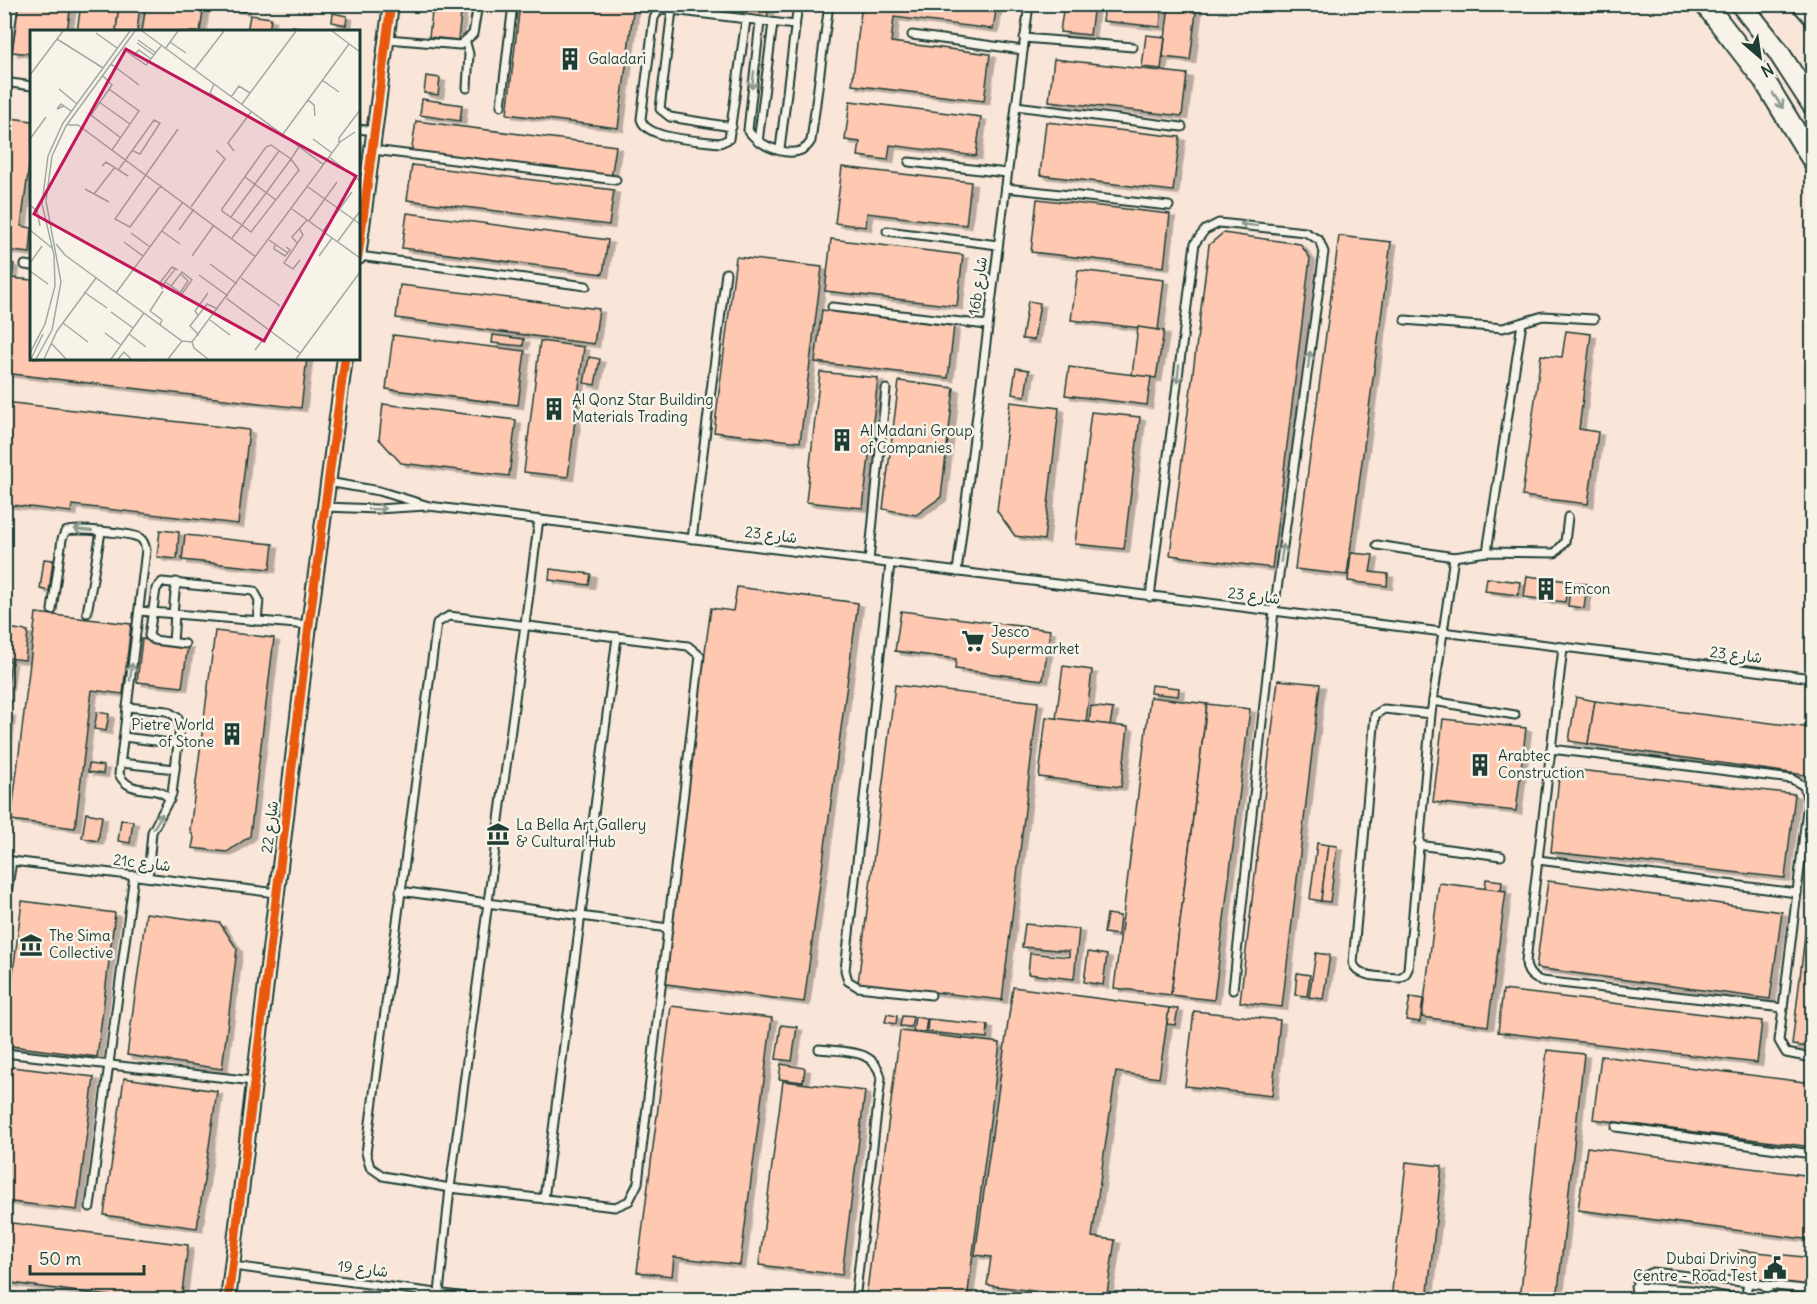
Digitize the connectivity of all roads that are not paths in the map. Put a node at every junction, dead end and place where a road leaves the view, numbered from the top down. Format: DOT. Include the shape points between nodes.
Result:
graph roads {
  1 [pos="14,4"];
  2 [pos="391,4"];
  3 [pos="478,4"];
  4 [pos="513,4"];
  5 [pos="798,4"];
  6 [pos="829,4"];
  7 [pos="1029,4"];
  8 [pos="1705,4"];
  9 [pos="1741,4"];
  10 [pos="1794,4"];
  11 [pos="672,10"];
  12 [pos="746,20"];
  13 [pos="760,22"];
  14 [pos="773,23"];
  15 [pos="1812,24"];
  16 [pos="795,25"];
  17 [pos="912,35"];
  18 [pos="1024,38"];
  19 [pos="387,39"];
  20 [pos="466,43"];
  21 [pos="1133,48"];
  22 [pos="1023,50"];
  23 [pos="4,75"];
  24 [pos="4,82"];
  25 [pos="30,86"];
  26 [pos="467,88"];
  27 [pos="1812,104"];
  28 [pos="501,106"];
  29 [pos="1016,106"];
  30 [pos="732,127"];
  31 [pos="1182,127"];
  32 [pos="360,129"];
  33 [pos="375,131"];
  34 [pos="758,142"];
  35 [pos="780,149"];
  36 [pos="373,150"];
  37 [pos="1812,159"];
  38 [pos="909,162"];
  39 [pos="1007,173"];
  40 [pos="616,180"];
  41 [pos="1006,188"];
  42 [pos="1169,206"];
  43 [pos="887,231"];
  44 [pos="998,245"];
  45 [pos="360,249"];
  46 [pos="360,257"];
  47 [pos="726,273"];
  48 [pos="586,286"];
  49 [pos="832,308"];
  50 [pos="1594,319"];
  51 [pos="1405,320"];
  52 [pos="1522,323"];
  53 [pos="987,325"];
  54 [pos="345,360"];
  55 [pos="886,389"];
  56 [pos="328,482"];
  57 [pos="429,506"];
  58 [pos="325,507"];
  59 [pos="1568,517"];
  60 [pos="539,519"];
  61 [pos="101,532"];
  62 [pos="692,539"];
  63 [pos="1377,545"];
  64 [pos="1487,552"];
  65 [pos="1454,557"];
  66 [pos="869,561"];
  67 [pos="890,564"];
  68 [pos="957,572"];
  69 [pos="176,582"];
  70 [pos="1150,597"];
  71 [pos="52,610"];
  72 [pos="139,611"];
  73 [pos="1274,611"];
  74 [pos="152,612"];
  75 [pos="87,613"];
  76 [pos="174,614"];
  77 [pos="257,621"];
  78 [pos="309,625"];
  79 [pos="525,626"];
  80 [pos="1443,633"];
  81 [pos="617,637"];
  82 [pos="173,642"];
  83 [pos="185,644"];
  84 [pos="1563,648"];
  85 [pos="1812,678"];
  86 [pos="1433,701"];
  87 [pos="127,707"];
  88 [pos="1431,714"];
  89 [pos="1515,715"];
  90 [pos="124,737"];
  91 [pos="178,744"];
  92 [pos="1551,749"];
  93 [pos="121,763"];
  94 [pos="175,769"];
  95 [pos="171,800"];
  96 [pos="1418,845"];
  97 [pos="1501,856"];
  98 [pos="8,860"];
  99 [pos="1538,860"];
  100 [pos="134,875"];
  101 [pos="148,877"];
  102 [pos="400,891"];
  103 [pos="277,893"];
  104 [pos="1797,893"];
  105 [pos="488,904"];
  106 [pos="4,912"];
  107 [pos="581,915"];
  108 [pos="668,928"];
  109 [pos="1233,990"];
  110 [pos="931,994"];
  111 [pos="1783,1008"];
  112 [pos="819,1049"];
  113 [pos="4,1053"];
  114 [pos="1812,1058"];
  115 [pos="109,1065"];
  116 [pos="254,1081"];
  117 [pos="1616,1127"];
  118 [pos="1812,1154"];
  119 [pos="450,1188"];
  120 [pos="544,1199"];
  121 [pos="90,1207"];
  122 [pos="232,1266"];
  123 [pos="1748,1283"];
  124 [pos="1764,1285"];
  125 [pos="1635,1287"];
  126 [pos="1811,1290"];
  127 [pos="439,1293"];
  128 [pos="4,1296"];
  129 [pos="28,1299"];
  130 [pos="228,1299"];
  131 [pos="489,1299"];
  132 [pos="855,1299"];
  133 [pos="1634,1299"];
  134 [pos="1744,1299"];
  135 [pos="1774,1299"];
  136 [pos="1809,1299"];
  1 -- 23 [label="lane"];
  2 -- 19 [label="street"];
  3 -- 20 [label="lane" via="473,34"];
  4 -- 28 [label="lane"];
  5 -- 16 [label="lane"];
  6 -- 35 [label="lane" via="810,141 799,152"];
  7 -- 18 [label="lane, 16b شارع"];
  8 -- 37 [label="main road, one-way" via="1764,80"];
  9 -- 27 [label="main road"];
  10 -- 15 [label="lane"];
  11 -- 12 [label="lane"];
  11 -- 30 [label="lane" via="660,109 670,117"];
  11 -- 30 [label="lane" via="661,9 654,18 642,124 656,134 720,143 729,139"];
  12 -- 13 [label="lane"];
  12 -- 30 [label="lane"];
  13 -- 14 [label="lane"];
  13 -- 34 [label="lane, one-way" via="747,124"];
  14 -- 16 [label="lane"];
  14 -- 34 [label="lane"];
  16 -- 35 [label="lane"];
  17 -- 22 [label="lane"];
  18 -- 21 [label="lane"];
  18 -- 22 [label="lane, 16b شارع"];
  19 -- 20 [label="lane" via="454,46"];
  19 -- 33 [label="street"];
  20 -- 26 [label="lane"];
  22 -- 29 [label="lane, 16b شارع"];
  24 -- 25 [label="lane"];
  29 -- 31 [label="lane"];
  29 -- 39 [label="lane, 16b شارع"];
  32 -- 33 [label="lane"];
  33 -- 36 [label="street"];
  34 -- 35 [label="lane"];
  36 -- 40 [label="lane"];
  36 -- 45 [label="street"];
  38 -- 39 [label="lane"];
  39 -- 41 [label="lane, 16b شارع"];
  41 -- 42 [label="lane"];
  41 -- 44 [label="lane, 16b شارع"];
  43 -- 44 [label="lane"];
  44 -- 53 [label="lane, 16b شارع"];
  46 -- 48 [label="lane"];
  47 -- 62 [label="lane"];
  49 -- 53 [label="lane"];
  50 -- 52 [label="lane" via="1543,316"];
  51 -- 52 [label="lane" via="1503,328"];
  52 -- 64 [label="lane"];
  53 -- 68 [label="lane, 16b شارع"];
  54 -- 56 [label="street, شارع 22"];
  55 -- 66 [label="lane"];
  56 -- 57 [label="lane, شارع 23" via="379,491"];
  56 -- 58 [label="street, شارع 22"];
  58 -- 57 [label="lane, شارع 23, one-way"];
  57 -- 60 [label="lane, شارع 23"];
  58 -- 78 [label="street, شارع 22"];
  59 -- 64 [label="lane" via="1565,542 1555,553"];
  60 -- 62 [label="lane, شارع 23"];
  60 -- 79 [label="lane"];
  61 -- 71 [label="lane, one-way" via="74,529 63,535"];
  61 -- 72 [label="lane" via="137,537 144,542"];
  61 -- 75 [label="lane"];
  62 -- 66 [label="lane, شارع 23"];
  63 -- 65 [label="lane"];
  64 -- 65 [label="lane"];
  65 -- 80 [label="lane"];
  66 -- 67 [label="lane, شارع 23"];
  67 -- 68 [label="lane, شارع 23"];
  67 -- 110 [label="lane" via="844,970 848,981 858,987"];
  68 -- 70 [label="lane, شارع 23"];
  69 -- 74 [label="lane" via="165,581 157,586"];
  69 -- 76 [label="lane"];
  69 -- 77 [label="lane" via="254,591 259,600"];
  70 -- 73 [label="lane, شارع 23"];
  73 -- 70 [label="lane, one-way" via="1324,252 1319,240 1305,232 1228,223 1210,226 1194,243"];
  72 -- 74 [label="lane"];
  87 -- 72 [label="lane, one-way"];
  73 -- 80 [label="lane, شارع 23"];
  73 -- 109 [label="lane"];
  74 -- 76 [label="lane"];
  74 -- 82 [label="lane" via="149,636"];
  76 -- 77 [label="lane"];
  76 -- 82 [label="lane"];
  77 -- 78 [label="lane"];
  78 -- 103 [label="street, شارع 22"];
  79 -- 81 [label="lane"];
  79 -- 102 [label="lane" via="448,616 437,623"];
  79 -- 105 [label="lane"];
  80 -- 84 [label="lane, شارع 23"];
  80 -- 86 [label="lane"];
  81 -- 107 [label="lane"];
  81 -- 108 [label="lane" via="688,646 700,656"];
  82 -- 83 [label="lane"];
  84 -- 85 [label="lane, شارع 23"];
  84 -- 92 [label="lane"];
  86 -- 88 [label="lane"];
  86 -- 89 [label="lane"];
  87 -- 90 [label="lane"];
  87 -- 91 [label="lane" via="171,713 179,722"];
  88 -- 96 [label="lane"];
  88 -- 96 [label="lane" via="1384,709 1376,715 1353,963 1362,974 1399,978 1407,972"];
  90 -- 91 [label="lane"];
  90 -- 93 [label="lane"];
  91 -- 94 [label="lane"];
  92 -- 99 [label="lane"];
  92 -- 104 [label="lane" via="1799,782 1807,790 1808,801"];
  93 -- 94 [label="lane"];
  93 -- 95 [label="lane" via="120,777 129,786 164,793"];
  94 -- 95 [label="lane"];
  101 -- 95 [label="lane, one-way" via="152,832"];
  96 -- 97 [label="lane"];
  98 -- 100 [label="lane, 21c شارع"];
  98 -- 106 [label="lane"];
  99 -- 104 [label="lane"];
  99 -- 111 [label="lane" via="1526,961 1533,977"];
  100 -- 101 [label="lane, 21c شارع"];
  100 -- 115 [label="lane"];
  101 -- 103 [label="lane, 21c شارع"];
  102 -- 105 [label="lane"];
  102 -- 119 [label="lane" via="366,1153 370,1167 383,1176"];
  103 -- 116 [label="street, شارع 22"];
  104 -- 111 [label="lane"];
  105 -- 107 [label="lane"];
  105 -- 119 [label="lane"];
  107 -- 108 [label="lane"];
  107 -- 120 [label="lane"];
  108 -- 120 [label="lane" via="638,1183 629,1201 615,1207"];
  111 -- 114 [label="lane" via="1779,1041 1783,1050"];
  112 -- 132 [label="lane" via="862,1054 875,1063 881,1078"];
  113 -- 115 [label="lane"];
  115 -- 116 [label="lane"];
  115 -- 121 [label="lane"];
  116 -- 122 [label="street, شارع 22"];
  117 -- 118 [label="lane"];
  119 -- 120 [label="lane"];
  119 -- 127 [label="lane"];
  122 -- 127 [label="lane, شارع 19"];
  122 -- 130 [label="street, شارع 22"];
  123 -- 124 [label="lane"];
  123 -- 125 [label="lane" via="1653,1272 1642,1275"];
  123 -- 134 [label="lane"];
  124 -- 126 [label="lane"];
  124 -- 135 [label="lane"];
  125 -- 133 [label="lane"];
  125 -- 134 [label="lane" via="1691,1290"];
  126 -- 136 [label="lane"];
  127 -- 131 [label="lane, شارع 19"];
  128 -- 129 [label="lane"];
}
